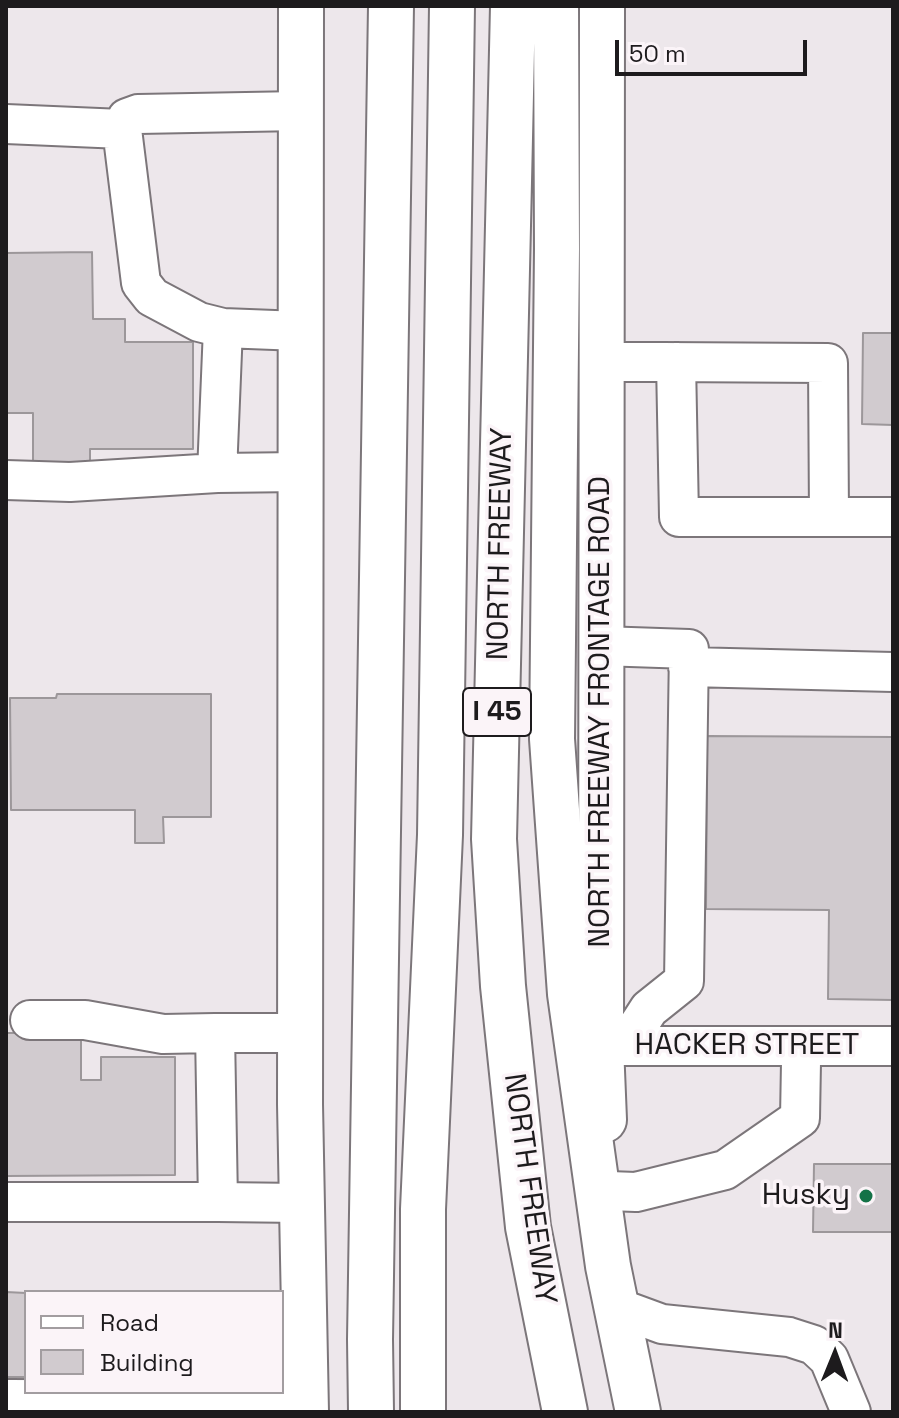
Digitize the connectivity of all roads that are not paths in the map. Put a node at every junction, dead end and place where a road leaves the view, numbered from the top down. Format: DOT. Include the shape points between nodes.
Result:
graph roads {
  1 [pos="301,6"];
  2 [pos="385,6"];
  3 [pos="391,6"];
  4 [pos="452,6"];
  5 [pos="513,6"];
  6 [pos="556,6"];
  7 [pos="602,6"];
  8 [pos="391,64"];
  9 [pos="300,111"];
  10 [pos="6,124"];
  11 [pos="122,129"];
  12 [pos="223,328"];
  13 [pos="300,331"];
  14 [pos="602,362"];
  15 [pos="676,362"];
  16 [pos="300,472"];
  17 [pos="217,473"];
  18 [pos="6,480"];
  19 [pos="829,517"];
  20 [pos="893,517"];
  21 [pos="601,646"];
  22 [pos="688,667"];
  23 [pos="893,672"];
  24 [pos="30,1020"];
  25 [pos="215,1033"];
  26 [pos="300,1033"];
  27 [pos="613,1046"];
  28 [pos="798,1046"];
  29 [pos="893,1046"];
  30 [pos="609,1191"];
  31 [pos="6,1202"];
  32 [pos="218,1202"];
  33 [pos="302,1203"];
  34 [pos="528,1227"];
  35 [pos="632,1313"];
  36 [pos="6,1399"];
  37 [pos="156,1406"];
  38 [pos="306,1406"];
  39 [pos="371,1412"];
  40 [pos="423,1412"];
  41 [pos="565,1412"];
  42 [pos="597,1412"];
  43 [pos="638,1412"];
  44 [pos="660,1412"];
  45 [pos="851,1412"];
  1 -- 9 [label="main road"];
  2 -- 8 [label="main road"];
  3 -- 8 [label="main road"];
  4 -- 40 [label="main road, NORTH FREEWAY" via="440,835 423,1209"];
  5 -- 34 [label="main road, NORTH FREEWAY / I 45" via="494,839"];
  6 -- 43 [label="main road" via="552,739 570,994 608,1266"];
  7 -- 14 [label="main road, NORTH FREEWAY FRONTAGE ROAD"];
  8 -- 39 [label="main road"];
  9 -- 11 [label="street" via="138,114 127,118"];
  9 -- 13 [label="main road"];
  10 -- 11 [label="street"];
  11 -- 12 [label="street" via="141,283 152,297 175,310"];
  12 -- 13 [label="street"];
  12 -- 17 [label="street"];
  13 -- 16 [label="main road"];
  14 -- 15 [label="street"];
  14 -- 21 [label="main road, NORTH FREEWAY FRONTAGE ROAD"];
  15 -- 19 [label="street" via="679,517"];
  15 -- 19 [label="street" via="828,363"];
  16 -- 17 [label="street"];
  16 -- 26 [label="main road"];
  17 -- 18 [label="street" via="70,482"];
  19 -- 20 [label="street"];
  21 -- 22 [label="street" via="689,649"];
  21 -- 27 [label="main road, NORTH FREEWAY FRONTAGE ROAD"];
  22 -- 23 [label="street"];
  22 -- 27 [label="street" via="684,981"];
  24 -- 25 [label="street" via="85,1020 163,1034"];
  25 -- 26 [label="street"];
  25 -- 32 [label="street"];
  26 -- 33 [label="main road"];
  27 -- 28 [label="street, HACKER STREET"];
  27 -- 30 [label="main road, NORTH FREEWAY FRONTAGE ROAD"];
  28 -- 29 [label="street, HACKER STREET"];
  28 -- 30 [label="street" via="800,1118 725,1170 636,1192"];
  30 -- 35 [label="main road, NORTH FREEWAY FRONTAGE ROAD"];
  31 -- 32 [label="street"];
  32 -- 33 [label="street"];
  33 -- 38 [label="main road"];
  34 -- 41 [label="main road, NORTH FREEWAY / I 45"];
  34 -- 42 [label="main road" via="571,1307"];
  35 -- 44 [label="main road, NORTH FREEWAY FRONTAGE ROAD"];
  35 -- 45 [label="street" via="662,1324 789,1337 814,1345 829,1359"];
  36 -- 37 [label="street"];
  37 -- 38 [label="street"];
}
